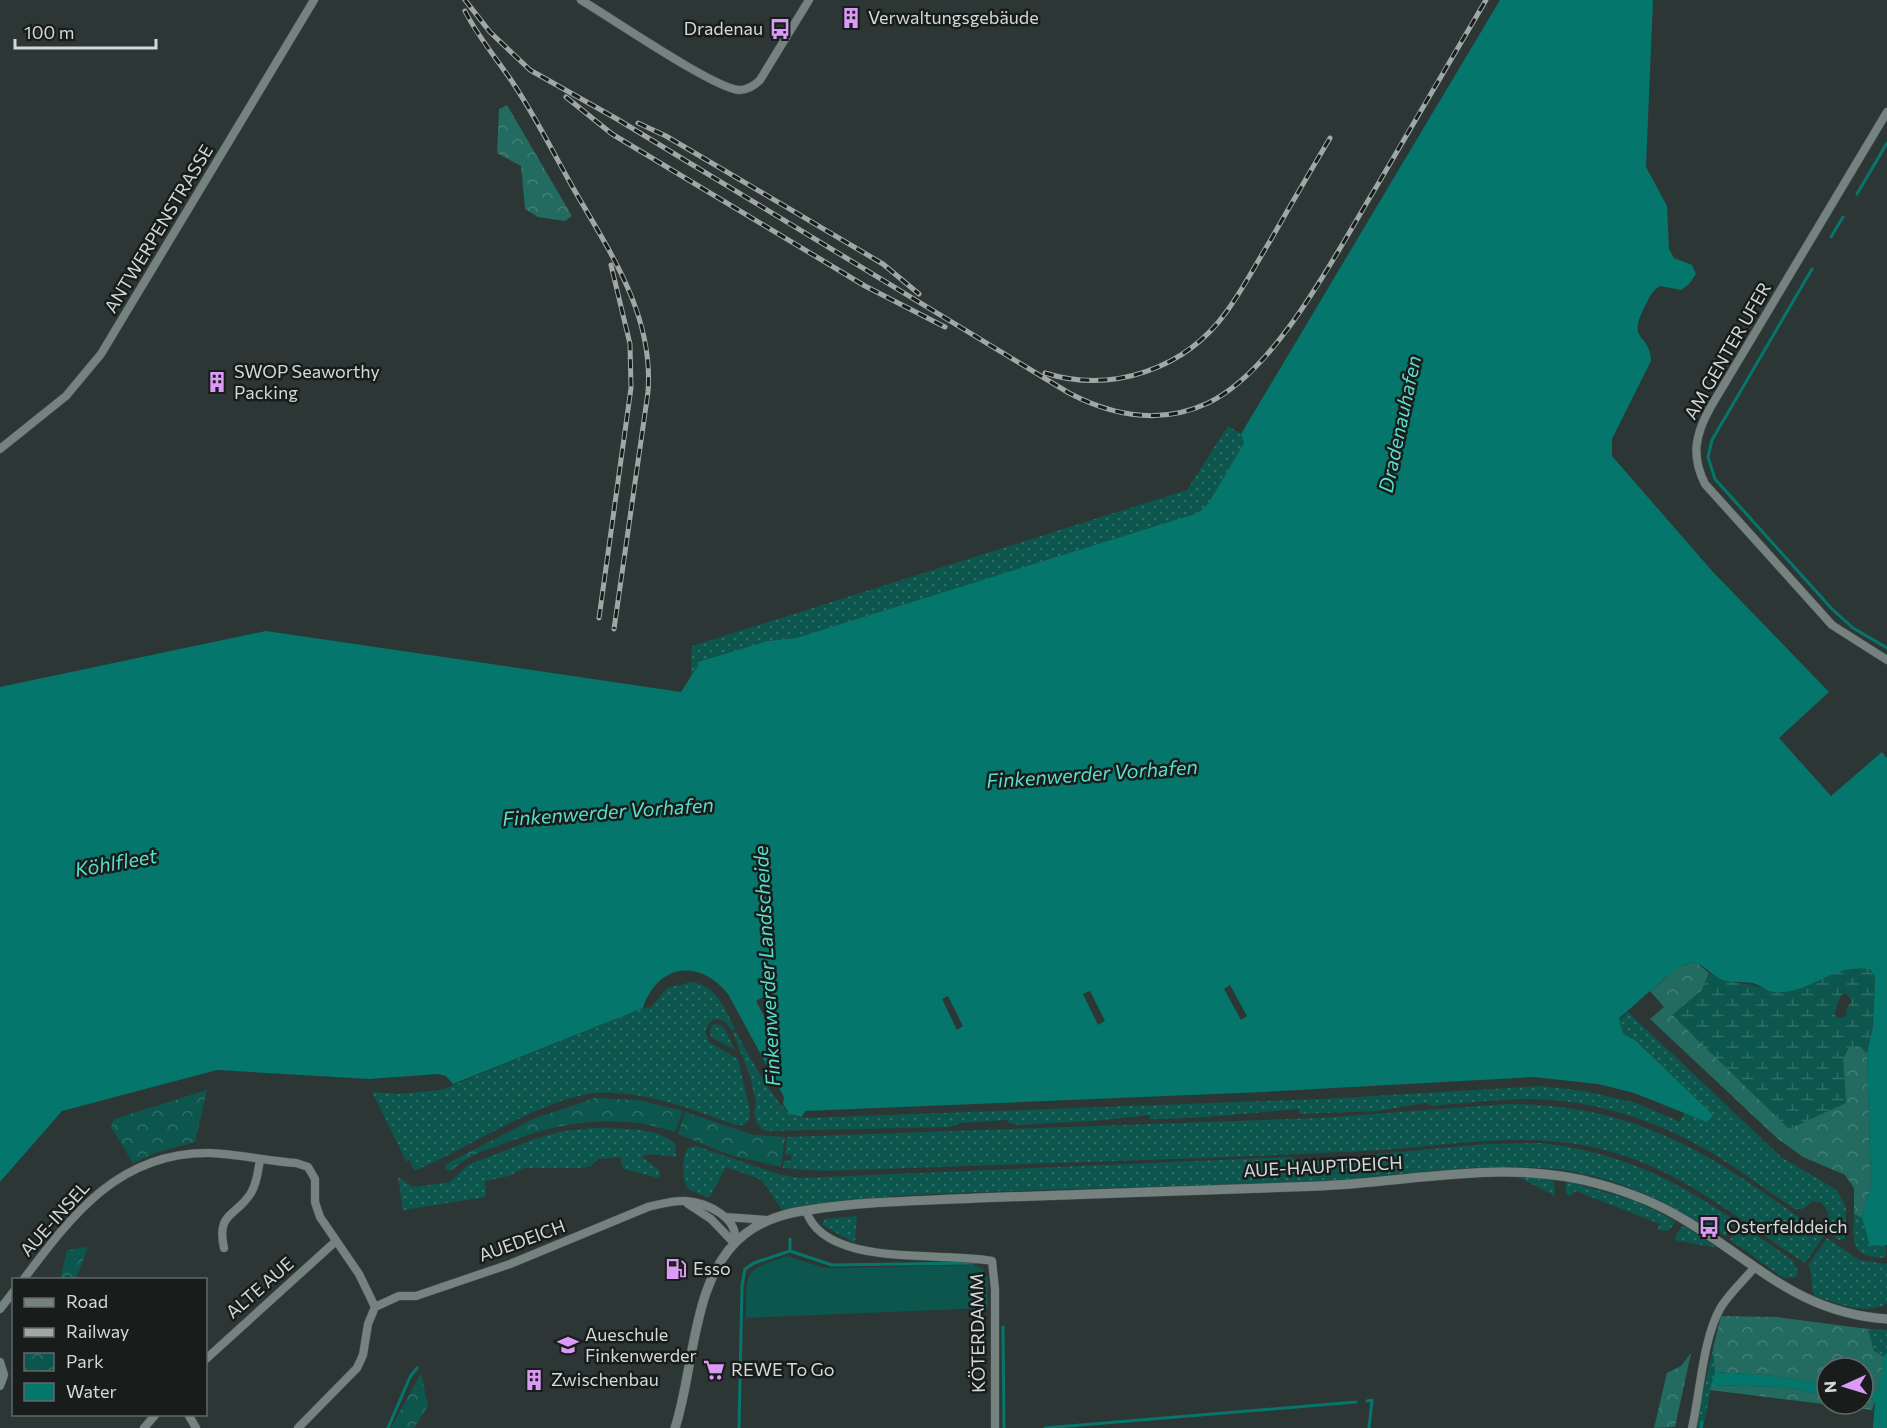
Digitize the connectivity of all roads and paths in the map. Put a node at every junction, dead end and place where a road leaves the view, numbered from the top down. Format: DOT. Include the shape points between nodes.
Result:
graph roads {
  1 [pos="314,0"];
  2 [pos="581,0"];
  3 [pos="809,0"];
  4 [pos="1887,112"];
  5 [pos="0,449"];
  6 [pos="1887,660"];
  7 [pos="260,1160"];
  8 [pos="678,1201"];
  9 [pos="806,1210"];
  10 [pos="723,1216"];
  11 [pos="768,1220"];
  12 [pos="336,1242"];
  13 [pos="734,1243"];
  14 [pos="224,1248"];
  15 [pos="1754,1268"];
  16 [pos="24,1278"];
  17 [pos="12,1294"];
  18 [pos="375,1307"];
  19 [pos="0,1309"];
  20 [pos="1887,1319"];
  21 [pos="207,1358"];
  22 [pos="0,1362"];
  23 [pos="0,1386"];
  24 [pos="154,1416"];
  25 [pos="144,1428"];
  26 [pos="298,1428"];
  27 [pos="675,1428"];
  28 [pos="994,1428"];
  29 [pos="1692,1428"];
  1 -- 5 [label="street, ANTWERPENSTRASSE" via="101,354 66,396"];
  2 -- 3 [label="street" via="726,86 746,90 760,80"];
  4 -- 6 [label="street, AM GENTER UFER" via="1710,408 1695,448 1705,484 1819,613 1844,636"];
  7 -- 12 [label="street" via="296,1163 310,1169 315,1179 317,1209"];
  7 -- 14 [label="street" via="251,1193 224,1220"];
  7 -- 16 [label="street, AUE-INSEL" via="194,1154 130,1171 98,1192"];
  8 -- 10 [label="street, AUEDEICH" via="697,1203"];
  8 -- 13 [label="street" via="703,1213"];
  8 -- 18 [label="street, AUEDEICH" via="648,1207 510,1264 427,1293 399,1296"];
  9 -- 11 [label="street, AUE-HAUPTDEICH"];
  9 -- 15 [label="street, AUE-HAUPTDEICH" via="903,1201 1368,1183 1490,1171 1539,1173 1596,1183 1645,1200 1683,1219"];
  9 -- 28 [label="street, KÖTERDAMM" via="812,1225 859,1252 992,1261"];
  10 -- 11 [label="street, AUEDEICH"];
  10 -- 13 [label="street" via="734,1228"];
  11 -- 13 [label="street, AUE-HAUPTDEICH"];
  12 -- 18 [label="street" via="359,1274"];
  12 -- 21 [label="street, ALTE AUE"];
  13 -- 27 [label="street" via="713,1272"];
  15 -- 20 [label="street, AUE-HAUPTDEICH" via="1784,1288 1826,1307"];
  15 -- 29 [label="street" via="1718,1314"];
  17 -- 19 [label="street"];
  18 -- 26 [label="street" via="357,1368"];
  22 -- 23 [label="street" via="4,1375"];
  24 -- 25 [label="street"];
}
